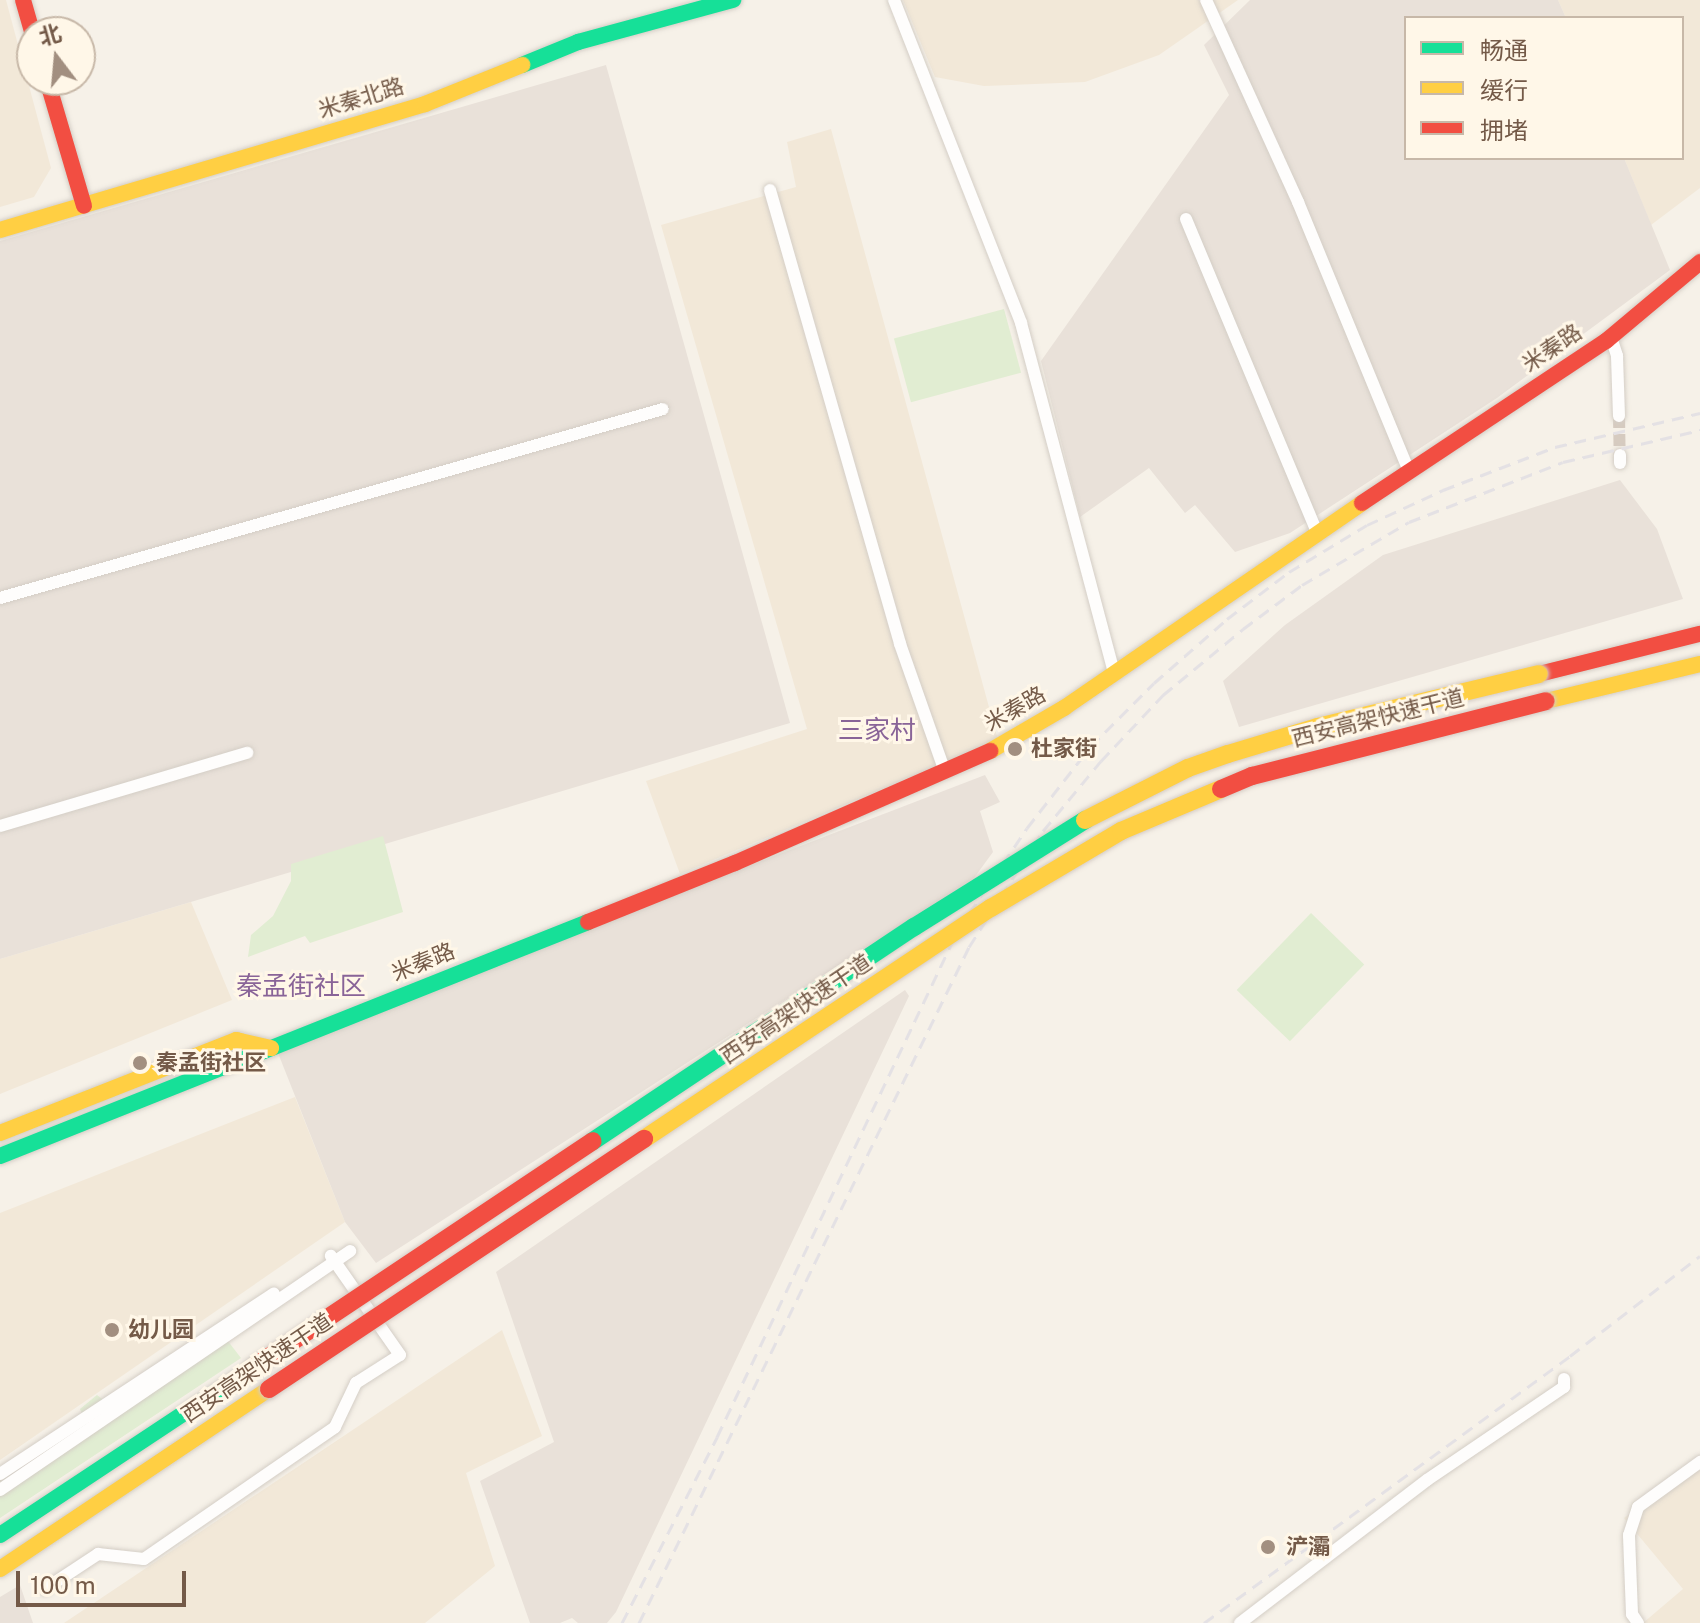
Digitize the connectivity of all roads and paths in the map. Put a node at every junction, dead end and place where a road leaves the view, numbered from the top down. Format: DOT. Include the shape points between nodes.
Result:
graph roads {
  1 [pos="733,0"];
  2 [pos="894,0"];
  3 [pos="1206,0"];
  4 [pos="52,96"];
  5 [pos="770,190"];
  6 [pos="84,206"];
  7 [pos="1186,219"];
  8 [pos="0,230"];
  9 [pos="1700,262"];
  10 [pos="1611,337"];
  11 [pos="663,409"];
  12 [pos="1619,416"];
  13 [pos="1409,471"];
  14 [pos="1317,532"];
  15 [pos="0,598"];
  16 [pos="1700,634"];
  17 [pos="1700,664"];
  18 [pos="1114,672"];
  19 [pos="247,753"];
  20 [pos="945,772"];
  21 [pos="0,826"];
  22 [pos="272,1048"];
  23 [pos="153,1073"];
  24 [pos="160,1092"];
  25 [pos="0,1133"];
  26 [pos="0,1156"];
  27 [pos="349,1248"];
  28 [pos="333,1259"];
  29 [pos="1564,1379"];
  30 [pos="1700,1462"];
  31 [pos="0,1474"];
  32 [pos="0,1490"];
  33 [pos="0,1535"];
  34 [pos="0,1569"];
  35 [pos="45,1589"];
  36 [pos="1240,1623"];
  37 [pos="1638,1623"];
  1 -- 6 [label="main road, 米秦北路" via="578,42 425,104"];
  2 -- 18 [label="street" via="1021,323"];
  3 -- 13 [label="street" via="1298,202"];
  4 -- 6 [label="main road"];
  5 -- 20 [label="street" via="900,644"];
  6 -- 8 [label="main road, 米秦北路"];
  7 -- 14 [label="street"];
  9 -- 10 [label="main road, 米秦路"];
  10 -- 12 [label="street" via="1617,356"];
  10 -- 13 [label="main road, 米秦路"];
  11 -- 15 [label="street"];
  13 -- 14 [label="main road, 米秦路"];
  14 -- 18 [label="main road, 米秦路"];
  16 -- 33 [label="main road, 西安高架快速干道, bridge" via="1242,749 1188,768 1093,815 926,919"];
  17 -- 34 [label="main road, 西安高架快速干道, bridge" via="1252,776 1121,831 991,908"];
  18 -- 20 [label="main road, 米秦路" via="1012,740"];
  19 -- 21 [label="street"];
  20 -- 22 [label="main road, 米秦路" via="735,863"];
  22 -- 23 [label="main road" via="236,1040"];
  22 -- 24 [label="main road, 米秦路"];
  23 -- 24 [label="main road"];
  23 -- 25 [label="main road"];
  24 -- 26 [label="main road, 米秦路"];
  27 -- 28 [label="street"];
  28 -- 31 [label="street"];
  28 -- 32 [label="street"];
  28 -- 35 [label="street" via="400,1355 356,1383 335,1427 144,1559 98,1554"];
  29 -- 36 [label="street" via="1564,1387 1427,1480"];
  30 -- 37 [label="street" via="1638,1507 1629,1535 1632,1614"];
}
